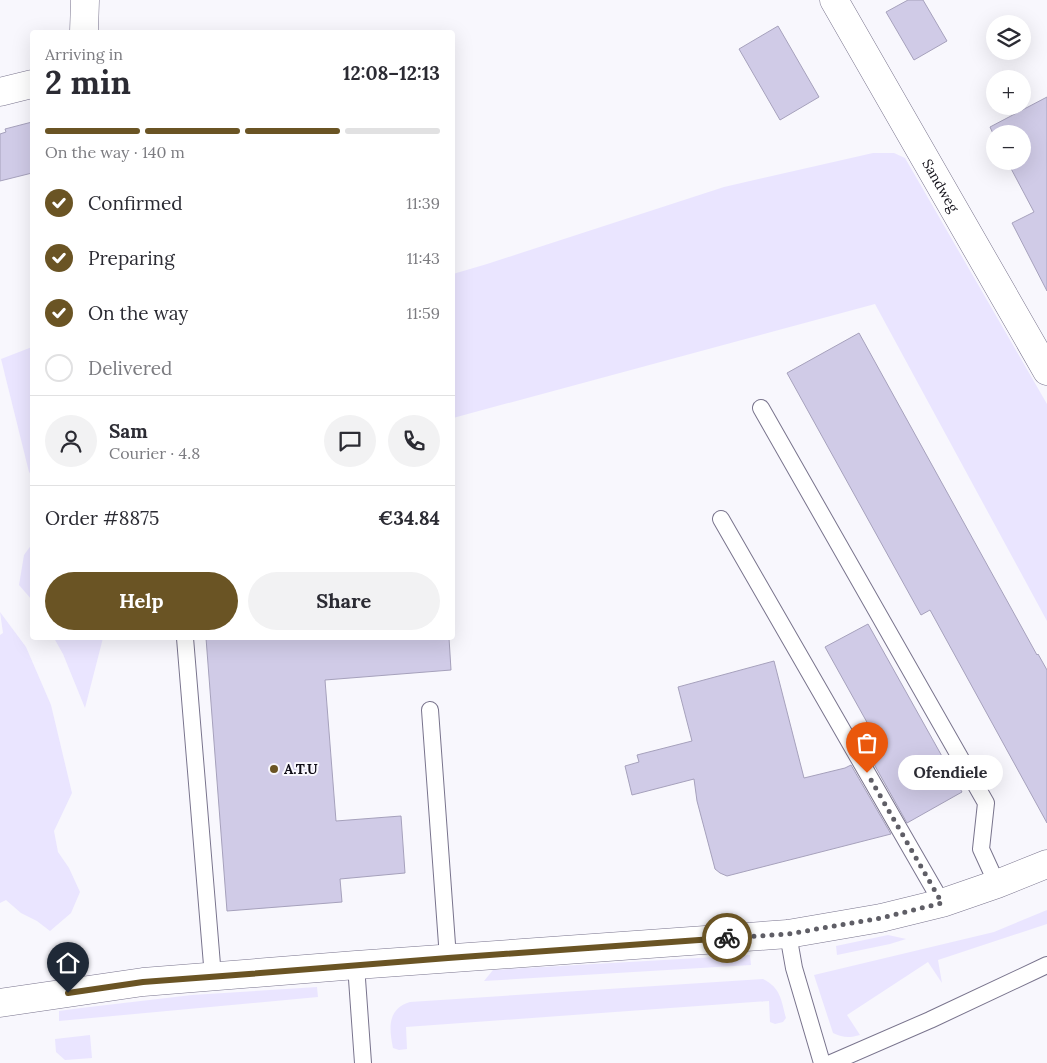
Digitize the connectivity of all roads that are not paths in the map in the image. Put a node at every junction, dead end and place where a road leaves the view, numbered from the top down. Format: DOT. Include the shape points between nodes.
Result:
graph roads {
  1 [pos="84,0"];
  2 [pos="834,0"];
  3 [pos="84,30"];
  4 [pos="30,84"];
  5 [pos="0,92"];
  6 [pos="1047,371"];
  7 [pos="761,408"];
  8 [pos="721,519"];
  9 [pos="184,640"];
  10 [pos="430,710"];
  11 [pos="1047,864"];
  12 [pos="998,884"];
  13 [pos="942,903"];
  14 [pos="788,934"];
  15 [pos="448,958"];
  16 [pos="356,965"];
  17 [pos="1047,965"];
  18 [pos="213,976"];
  19 [pos="0,1003"];
  20 [pos="849,1059"];
  21 [pos="363,1063"];
  22 [pos="822,1063"];
  23 [pos="832,1063"];
  1 -- 3 [label="street"];
  2 -- 6 [label="street, Sandweg"];
  4 -- 5 [label="street"];
  7 -- 12 [label="lane" via="986,803 981,849"];
  8 -- 13 [label="lane"];
  9 -- 18 [label="lane"];
  10 -- 15 [label="lane"];
  11 -- 12 [label="street"];
  12 -- 13 [label="street"];
  13 -- 14 [label="street" via="881,918"];
  14 -- 15 [label="street"];
  14 -- 22 [label="lane" via="794,968"];
  15 -- 16 [label="street"];
  16 -- 18 [label="street"];
  16 -- 21 [label="lane"];
  17 -- 20 [label="lane"];
  18 -- 19 [label="street" via="143,982"];
  20 -- 23 [label="lane"];
}
